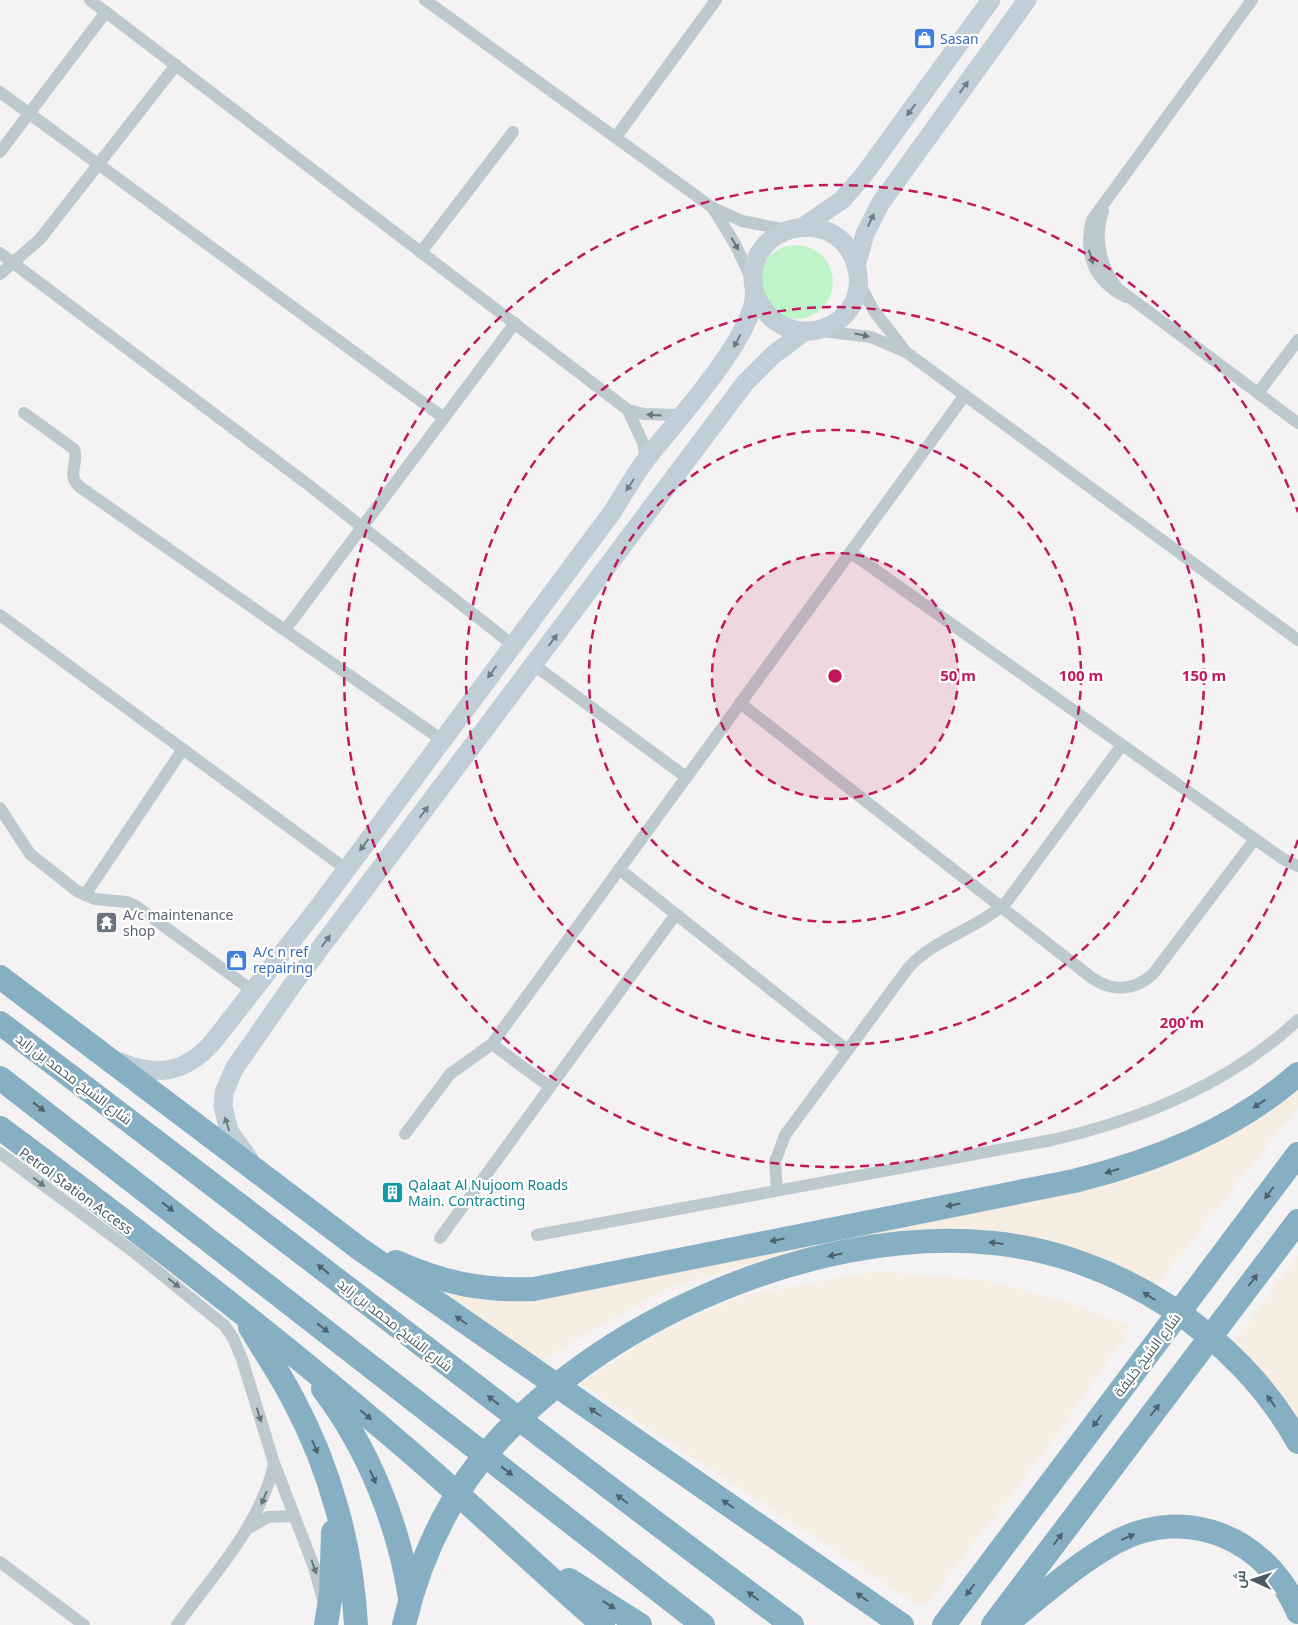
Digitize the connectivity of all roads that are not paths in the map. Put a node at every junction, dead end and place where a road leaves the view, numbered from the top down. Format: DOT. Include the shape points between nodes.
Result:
graph roads {
  1 [pos="90,0"];
  2 [pos="425,0"];
  3 [pos="716,0"];
  4 [pos="991,0"];
  5 [pos="1027,0"];
  6 [pos="1252,0"];
  7 [pos="106,12"];
  8 [pos="176,65"];
  9 [pos="0,92"];
  10 [pos="29,113"];
  11 [pos="513,132"];
  12 [pos="616,137"];
  13 [pos="0,152"];
  14 [pos="99,164"];
  15 [pos="713,208"];
  16 [pos="795,228"];
  17 [pos="422,252"];
  18 [pos="0,253"];
  19 [pos="13,262"];
  20 [pos="0,274"];
  21 [pos="857,274"];
  22 [pos="754,289"];
  23 [pos="515,324"];
  24 [pos="810,332"];
  25 [pos="1298,340"];
  26 [pos="906,352"];
  27 [pos="1258,393"];
  28 [pos="965,395"];
  29 [pos="628,410"];
  30 [pos="24,413"];
  31 [pos="680,415"];
  32 [pos="444,418"];
  33 [pos="1298,424"];
  34 [pos="646,460"];
  35 [pos="362,526"];
  36 [pos="850,552"];
  37 [pos="0,615"];
  38 [pos="285,630"];
  39 [pos="1298,640"];
  40 [pos="513,644"];
  41 [pos="534,665"];
  42 [pos="740,703"];
  43 [pos="442,740"];
  44 [pos="1122,745"];
  45 [pos="183,749"];
  46 [pos="686,777"];
  47 [pos="0,808"];
  48 [pos="1255,839"];
  49 [pos="1298,866"];
  50 [pos="346,869"];
  51 [pos="619,869"];
  52 [pos="85,895"];
  53 [pos="320,905"];
  54 [pos="1002,907"];
  55 [pos="676,914"];
  56 [pos="0,977"];
  57 [pos="291,987"];
  58 [pos="253,991"];
  59 [pos="1298,1020"];
  60 [pos="0,1023"];
  61 [pos="492,1044"];
  62 [pos="847,1050"];
  63 [pos="101,1054"];
  64 [pos="1298,1074"];
  65 [pos="0,1078"];
  66 [pos="550,1087"];
  67 [pos="0,1128"];
  68 [pos="405,1134"];
  69 [pos="0,1153"];
  70 [pos="18,1154"];
  71 [pos="1298,1154"];
  72 [pos="263,1178"];
  73 [pos="777,1190"];
  74 [pos="1298,1220"];
  75 [pos="537,1236"];
  76 [pos="440,1238"];
  77 [pos="360,1250"];
  78 [pos="241,1312"];
  79 [pos="302,1362"];
  80 [pos="1298,1442"];
  81 [pos="274,1463"];
  82 [pos="332,1492"];
  83 [pos="294,1516"];
  84 [pos="496,1528"];
  85 [pos="247,1529"];
  86 [pos="0,1562"];
  87 [pos="1036,1586"];
  88 [pos="1298,1612"];
  89 [pos="84,1625"];
  90 [pos="177,1625"];
  91 [pos="326,1625"];
  92 [pos="356,1625"];
  93 [pos="404,1625"];
  94 [pos="414,1625"];
  95 [pos="603,1625"];
  96 [pos="640,1625"];
  97 [pos="703,1625"];
  98 [pos="792,1625"];
  99 [pos="902,1625"];
  100 [pos="944,1625"];
  101 [pos="994,1625"];
  102 [pos="1005,1625"];
  1 -- 7 [label="street"];
  2 -- 12 [label="street"];
  3 -- 12 [label="street"];
  4 -- 16 [label="main road, one-way" via="863,176 842,200"];
  21 -- 5 [label="main road, one-way" via="865,234 880,204"];
  6 -- 27 [label="street" via="1108,198 1100,220 1100,250 1110,278 1126,296"];
  7 -- 8 [label="street"];
  7 -- 10 [label="street"];
  8 -- 14 [label="street"];
  8 -- 17 [label="street"];
  9 -- 10 [label="street"];
  10 -- 13 [label="street"];
  10 -- 14 [label="street"];
  11 -- 17 [label="street"];
  12 -- 15 [label="street"];
  14 -- 19 [label="street" via="40,239"];
  14 -- 32 [label="street"];
  15 -- 16 [label="street" via="756,225"];
  15 -- 22 [label="street, one-way" via="735,244"];
  16 -- 21 [label="main road" via="827,231 837,237 846,245"];
  16 -- 22 [label="main road" via="775,236 758,256"];
  17 -- 23 [label="street"];
  18 -- 19 [label="street"];
  19 -- 20 [label="street"];
  19 -- 35 [label="street"];
  21 -- 24 [label="main road" via="854,298 845,314 826,328"];
  21 -- 26 [label="street" via="874,311"];
  22 -- 24 [label="main road" via="769,318 780,325"];
  22 -- 31 [label="main road, one-way" via="743,329 726,360"];
  23 -- 29 [label="street"];
  23 -- 32 [label="street"];
  24 -- 26 [label="street, one-way" via="834,331 871,337"];
  41 -- 24 [label="main road, one-way" via="745,383 773,355"];
  25 -- 27 [label="street"];
  26 -- 28 [label="street"];
  27 -- 33 [label="street"];
  28 -- 36 [label="street"];
  28 -- 39 [label="street"];
  31 -- 29 [label="street, one-way"];
  29 -- 34 [label="street" via="644,443"];
  30 -- 38 [label="street" via="74,449 76,457 72,473 76,484"];
  31 -- 34 [label="main road"];
  32 -- 35 [label="street"];
  34 -- 40 [label="main road, one-way" via="613,511"];
  35 -- 38 [label="street"];
  35 -- 40 [label="street"];
  36 -- 42 [label="street"];
  36 -- 44 [label="street"];
  37 -- 45 [label="street"];
  38 -- 43 [label="street"];
  40 -- 43 [label="main road, one-way"];
  41 -- 46 [label="street"];
  57 -- 41 [label="main road, one-way"];
  42 -- 46 [label="street"];
  42 -- 54 [label="street"];
  43 -- 50 [label="main road, one-way"];
  44 -- 48 [label="street"];
  44 -- 54 [label="street"];
  45 -- 50 [label="street"];
  45 -- 52 [label="street"];
  46 -- 51 [label="street"];
  47 -- 52 [label="street" via="30,854"];
  48 -- 49 [label="street"];
  48 -- 54 [label="street" via="1153,974 1134,986 1101,984"];
  50 -- 53 [label="main road"];
  51 -- 55 [label="street"];
  51 -- 61 [label="street"];
  52 -- 58 [label="street" via="136,906"];
  53 -- 57 [label="main road" via="314,926 283,974 284,983"];
  53 -- 58 [label="main road"];
  54 -- 62 [label="street" via="928,949 918,958"];
  55 -- 62 [label="street"];
  55 -- 66 [label="street"];
  56 -- 63 [label="highway"];
  72 -- 57 [label="main road, one-way" via="229,1131 223,1106 224,1093 234,1069"];
  58 -- 63 [label="main road" via="204,1052 186,1064 165,1071 143,1070"];
  59 -- 73 [label="street" via="1268,1046 1219,1078 1166,1105 1110,1126 1052,1140"];
  98 -- 60 [label="highway, شارع الشيخ محمد بن زايد, one-way" via="563,1455"];
  61 -- 66 [label="street"];
  61 -- 68 [label="street" via="450,1074"];
  62 -- 73 [label="street" via="780,1143 775,1162"];
  63 -- 72 [label="highway"];
  64 -- 77 [label="highway, one-way" via="1221,1128 1105,1173 534,1289 462,1285 428,1276"];
  65 -- 97 [label="highway, one-way"];
  66 -- 76 [label="street"];
  67 -- 70 [label="highway"];
  69 -- 70 [label="street, Petrol Station Access"];
  70 -- 78 [label="highway"];
  70 -- 81 [label="street, Petrol Station Access, one-way" via="224,1325 242,1359"];
  71 -- 100 [label="highway, شارع الشيخ خليفة, one-way"];
  72 -- 77 [label="highway"];
  73 -- 75 [label="street"];
  87 -- 74 [label="highway, one-way"];
  99 -- 77 [label="highway, one-way"];
  78 -- 79 [label="highway"];
  78 -- 82 [label="highway, one-way" via="293,1399"];
  79 -- 84 [label="highway, one-way" via="396,1439"];
  79 -- 94 [label="highway, one-way" via="349,1430 372,1474 398,1544"];
  80 -- 93 [label="highway, one-way" via="1254,1380 1209,1336 1138,1289 1083,1264 1025,1247 964,1241 904,1244 817,1258 732,1285 678,1309 600,1354 534,1405 487,1454 451,1504 425,1557"];
  81 -- 83 [label="street, Petrol Station Access"];
  81 -- 85 [label="street, one-way" via="264,1498"];
  82 -- 91 [label="highway" via="333,1560"];
  82 -- 92 [label="highway" via="349,1558"];
  83 -- 85 [label="street" via="268,1517"];
  83 -- 91 [label="street, Petrol Station Access, one-way" via="322,1591"];
  84 -- 95 [label="highway"];
  84 -- 96 [label="highway, one-way"];
  85 -- 90 [label="street"];
  86 -- 89 [label="street"];
  87 -- 88 [label="highway, one-way" via="1115,1542 1138,1533 1188,1527 1212,1531 1255,1553 1288,1589"];
  87 -- 101 [label="highway"];
  87 -- 102 [label="highway"];
}
